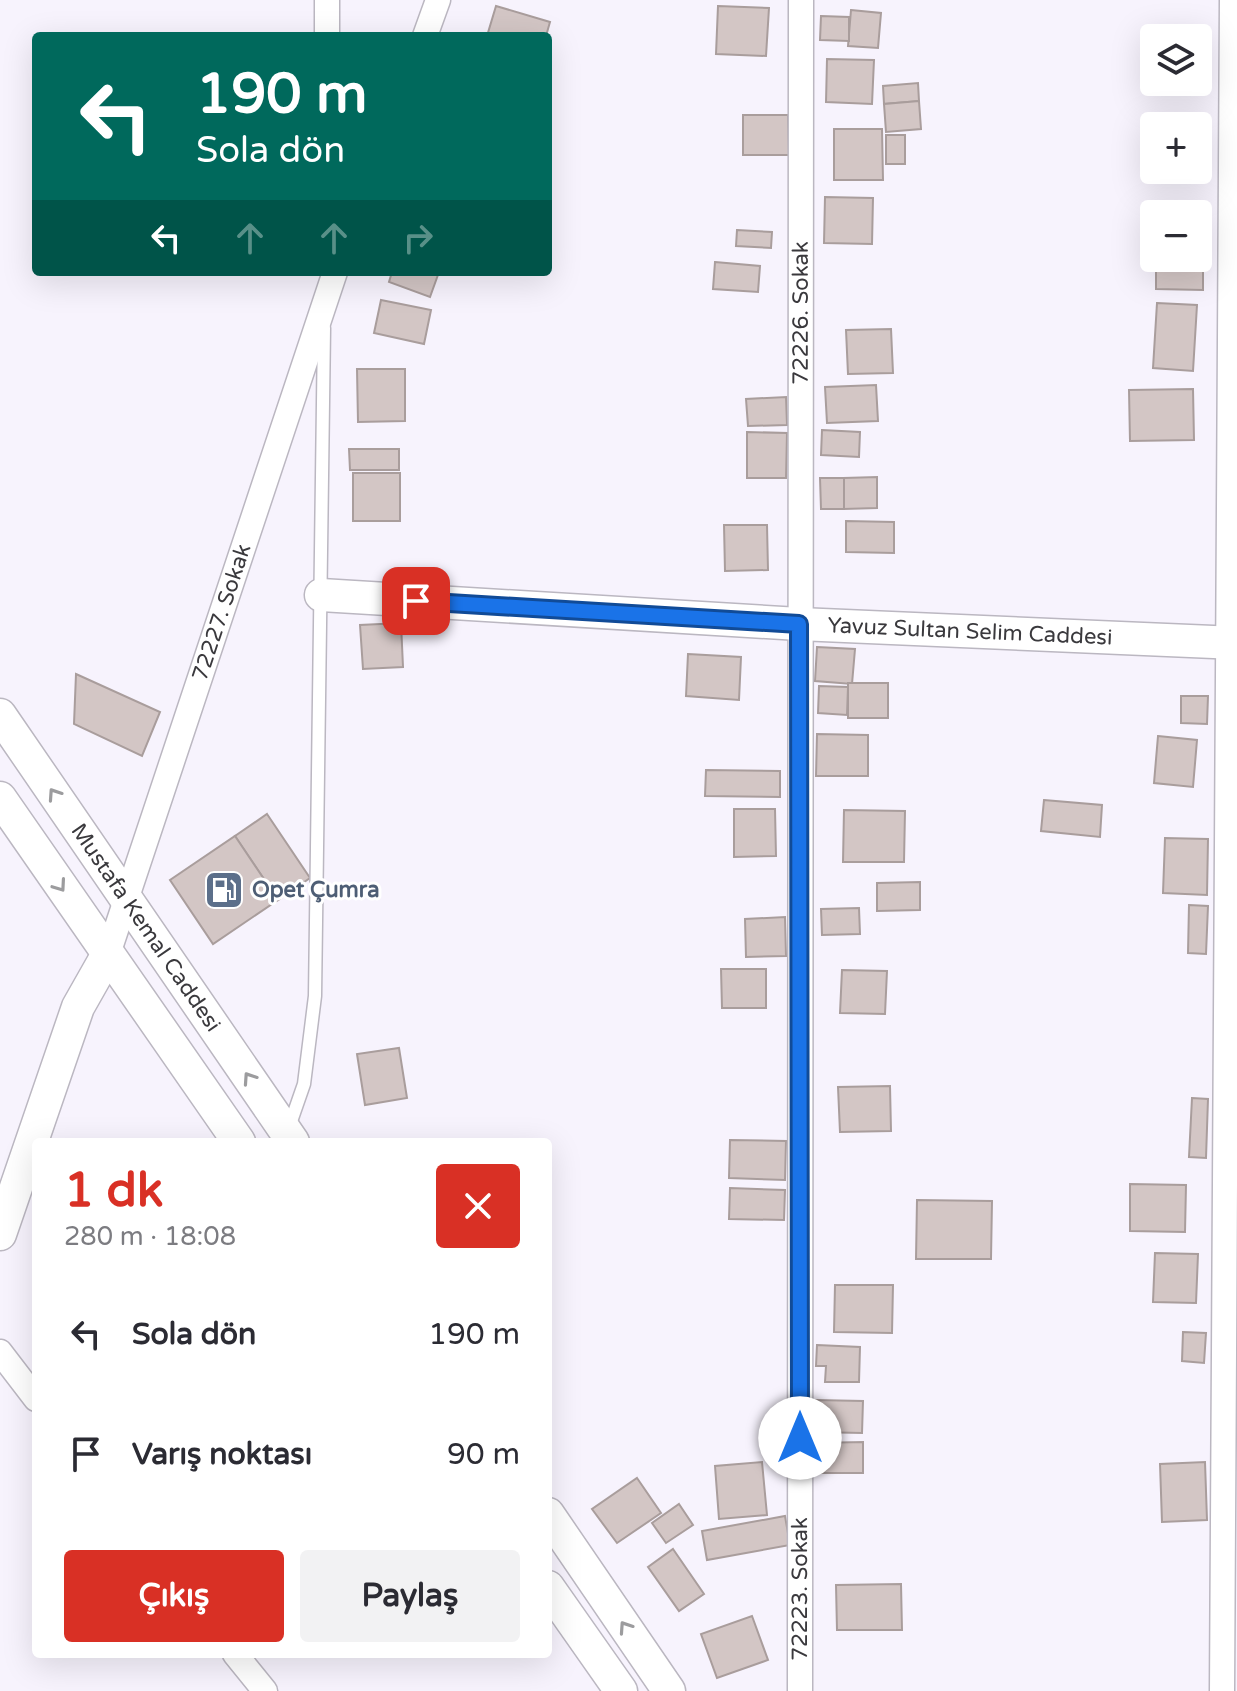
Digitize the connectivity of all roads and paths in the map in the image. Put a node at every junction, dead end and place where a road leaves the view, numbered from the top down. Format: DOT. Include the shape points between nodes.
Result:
graph roads {
  1 [pos="327,0"];
  2 [pos="438,0"];
  3 [pos="801,0"];
  4 [pos="1232,0"];
  5 [pos="327,32"];
  6 [pos="426,32"];
  7 [pos="325,276"];
  8 [pos="333,276"];
  9 [pos="325,297"];
  10 [pos="321,595"];
  11 [pos="799,624"];
  12 [pos="1232,642"];
  13 [pos="0,715"];
  14 [pos="0,798"];
  15 [pos="126,899"];
  16 [pos="108,954"];
  17 [pos="33,1138"];
  18 [pos="236,1138"];
  19 [pos="290,1138"];
  20 [pos="32,1141"];
  21 [pos="0,1234"];
  22 [pos="0,1352"];
  23 [pos="32,1394"];
  24 [pos="552,1520"];
  25 [pos="552,1593"];
  26 [pos="238,1658"];
  27 [pos="265,1691"];
  28 [pos="621,1691"];
  29 [pos="669,1691"];
  30 [pos="800,1691"];
  31 [pos="1222,1691"];
  1 -- 5 [label="street"];
  2 -- 6 [label="street"];
  3 -- 11 [label="street, 72226. Sokak"];
  4 -- 12 [label="street"];
  7 -- 9 [label="street"];
  8 -- 9 [label="street, 72227. Sokak"];
  9 -- 10 [label="lane"];
  9 -- 15 [label="street, 72227. Sokak"];
  10 -- 11 [label="main road, Yavuz Sultan Selim Caddesi"];
  10 -- 19 [label="lane" via="315,996 304,1084"];
  11 -- 12 [label="main road, Yavuz Sultan Selim Caddesi"];
  11 -- 30 [label="street, 72223. Sokak"];
  12 -- 31 [label="street"];
  15 -- 13 [label="main road, Mustafa Kemal Caddesi, one-way"];
  14 -- 16 [label="main road, Mustafa Kemal Caddesi, one-way"];
  15 -- 16 [label="street, 72227. Sokak"];
  19 -- 15 [label="main road, Mustafa Kemal Caddesi, one-way"];
  16 -- 17 [label="main road" via="78,1007"];
  16 -- 18 [label="main road, Mustafa Kemal Caddesi"];
  20 -- 21 [label="main road"];
  22 -- 23 [label="street"];
  29 -- 24 [label="main road, one-way"];
  25 -- 28 [label="main road"];
  26 -- 27 [label="street"];
}
